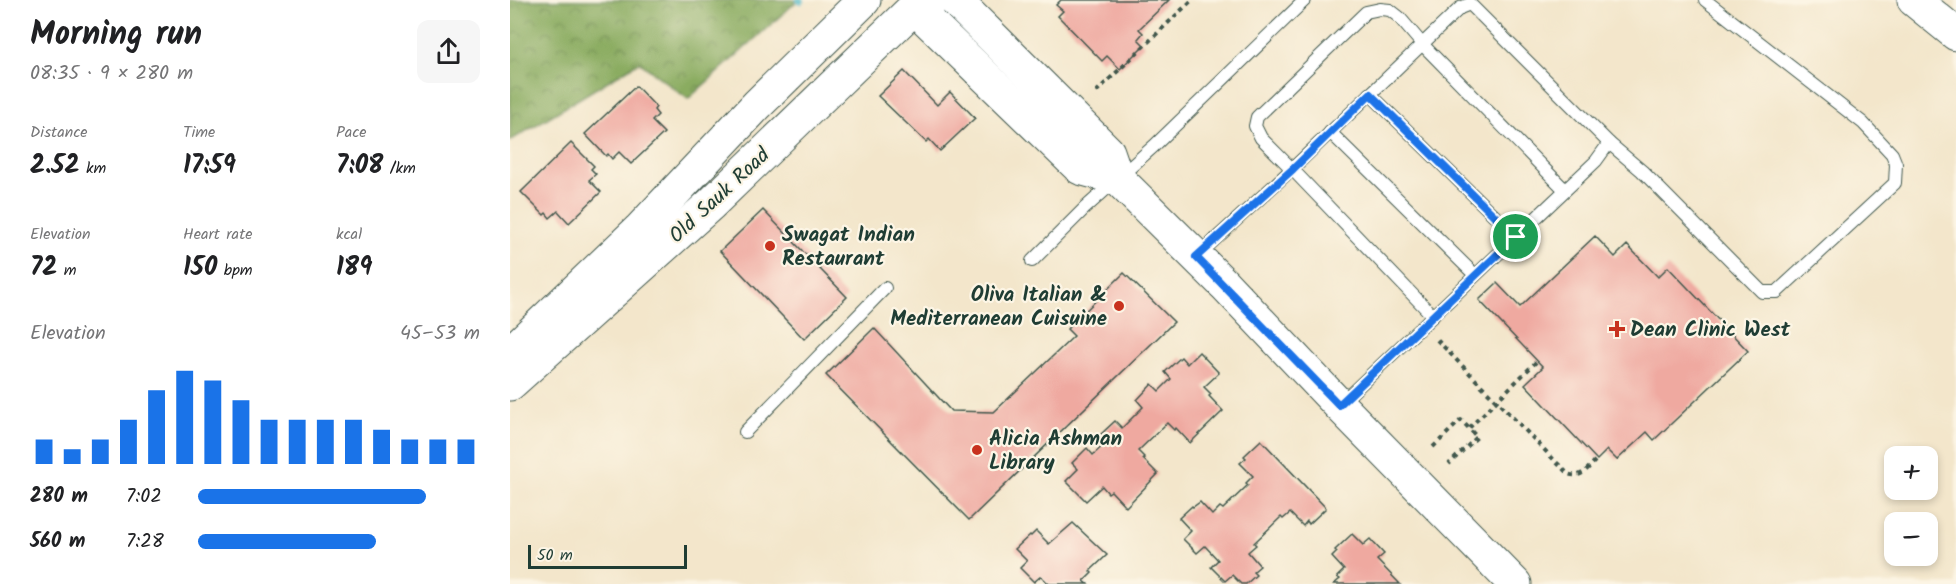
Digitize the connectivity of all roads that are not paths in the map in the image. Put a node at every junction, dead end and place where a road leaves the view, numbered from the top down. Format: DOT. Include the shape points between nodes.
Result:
graph roads {
  1 [pos="864,0"];
  2 [pos="922,0"];
  3 [pos="927,0"];
  4 [pos="955,0"];
  5 [pos="1305,0"];
  6 [pos="1705,0"];
  7 [pos="1914,0"];
  8 [pos="1472,2"];
  9 [pos="1956,34"];
  10 [pos="1422,44"];
  11 [pos="1370,94"];
  12 [pos="1330,132"];
  13 [pos="1609,143"];
  14 [pos="1293,169"];
  15 [pos="1117,178"];
  16 [pos="1565,190"];
  17 [pos="1516,237"];
  18 [pos="1196,257"];
  19 [pos="1032,261"];
  20 [pos="1475,275"];
  21 [pos="885,288"];
  22 [pos="1432,316"];
  23 [pos="510,352"];
  24 [pos="510,384"];
  25 [pos="1339,405"];
  26 [pos="745,432"];
  27 [pos="1515,584"];
  1 -- 23 [label="main road, Old Sauk Road" via="757,105 639,230"];
  2 -- 24 [label="main road, Old Sauk Road" via="711,204"];
  3 -- 15 [label="main road" via="927,20 1080,168"];
  4 -- 15 [label="main road" via="1108,152"];
  5 -- 15 [label="lane"];
  6 -- 13 [label="lane" via="1863,123 1892,154 1895,183 1777,292 1762,292"];
  7 -- 9 [label="main road"];
  8 -- 10 [label="lane" via="1460,8"];
  8 -- 13 [label="lane"];
  10 -- 11 [label="lane"];
  10 -- 14 [label="lane" via="1390,10 1366,12 1265,108 1255,126 1261,138"];
  10 -- 16 [label="lane"];
  11 -- 12 [label="lane"];
  11 -- 17 [label="lane"];
  12 -- 14 [label="lane"];
  12 -- 20 [label="lane"];
  13 -- 16 [label="lane"];
  14 -- 18 [label="lane"];
  14 -- 22 [label="lane"];
  15 -- 18 [label="main road"];
  15 -- 19 [label="lane"];
  16 -- 17 [label="lane"];
  17 -- 20 [label="lane"];
  18 -- 25 [label="main road"];
  20 -- 22 [label="lane"];
  21 -- 26 [label="lane"];
  22 -- 25 [label="lane"];
  25 -- 27 [label="main road"];
}
